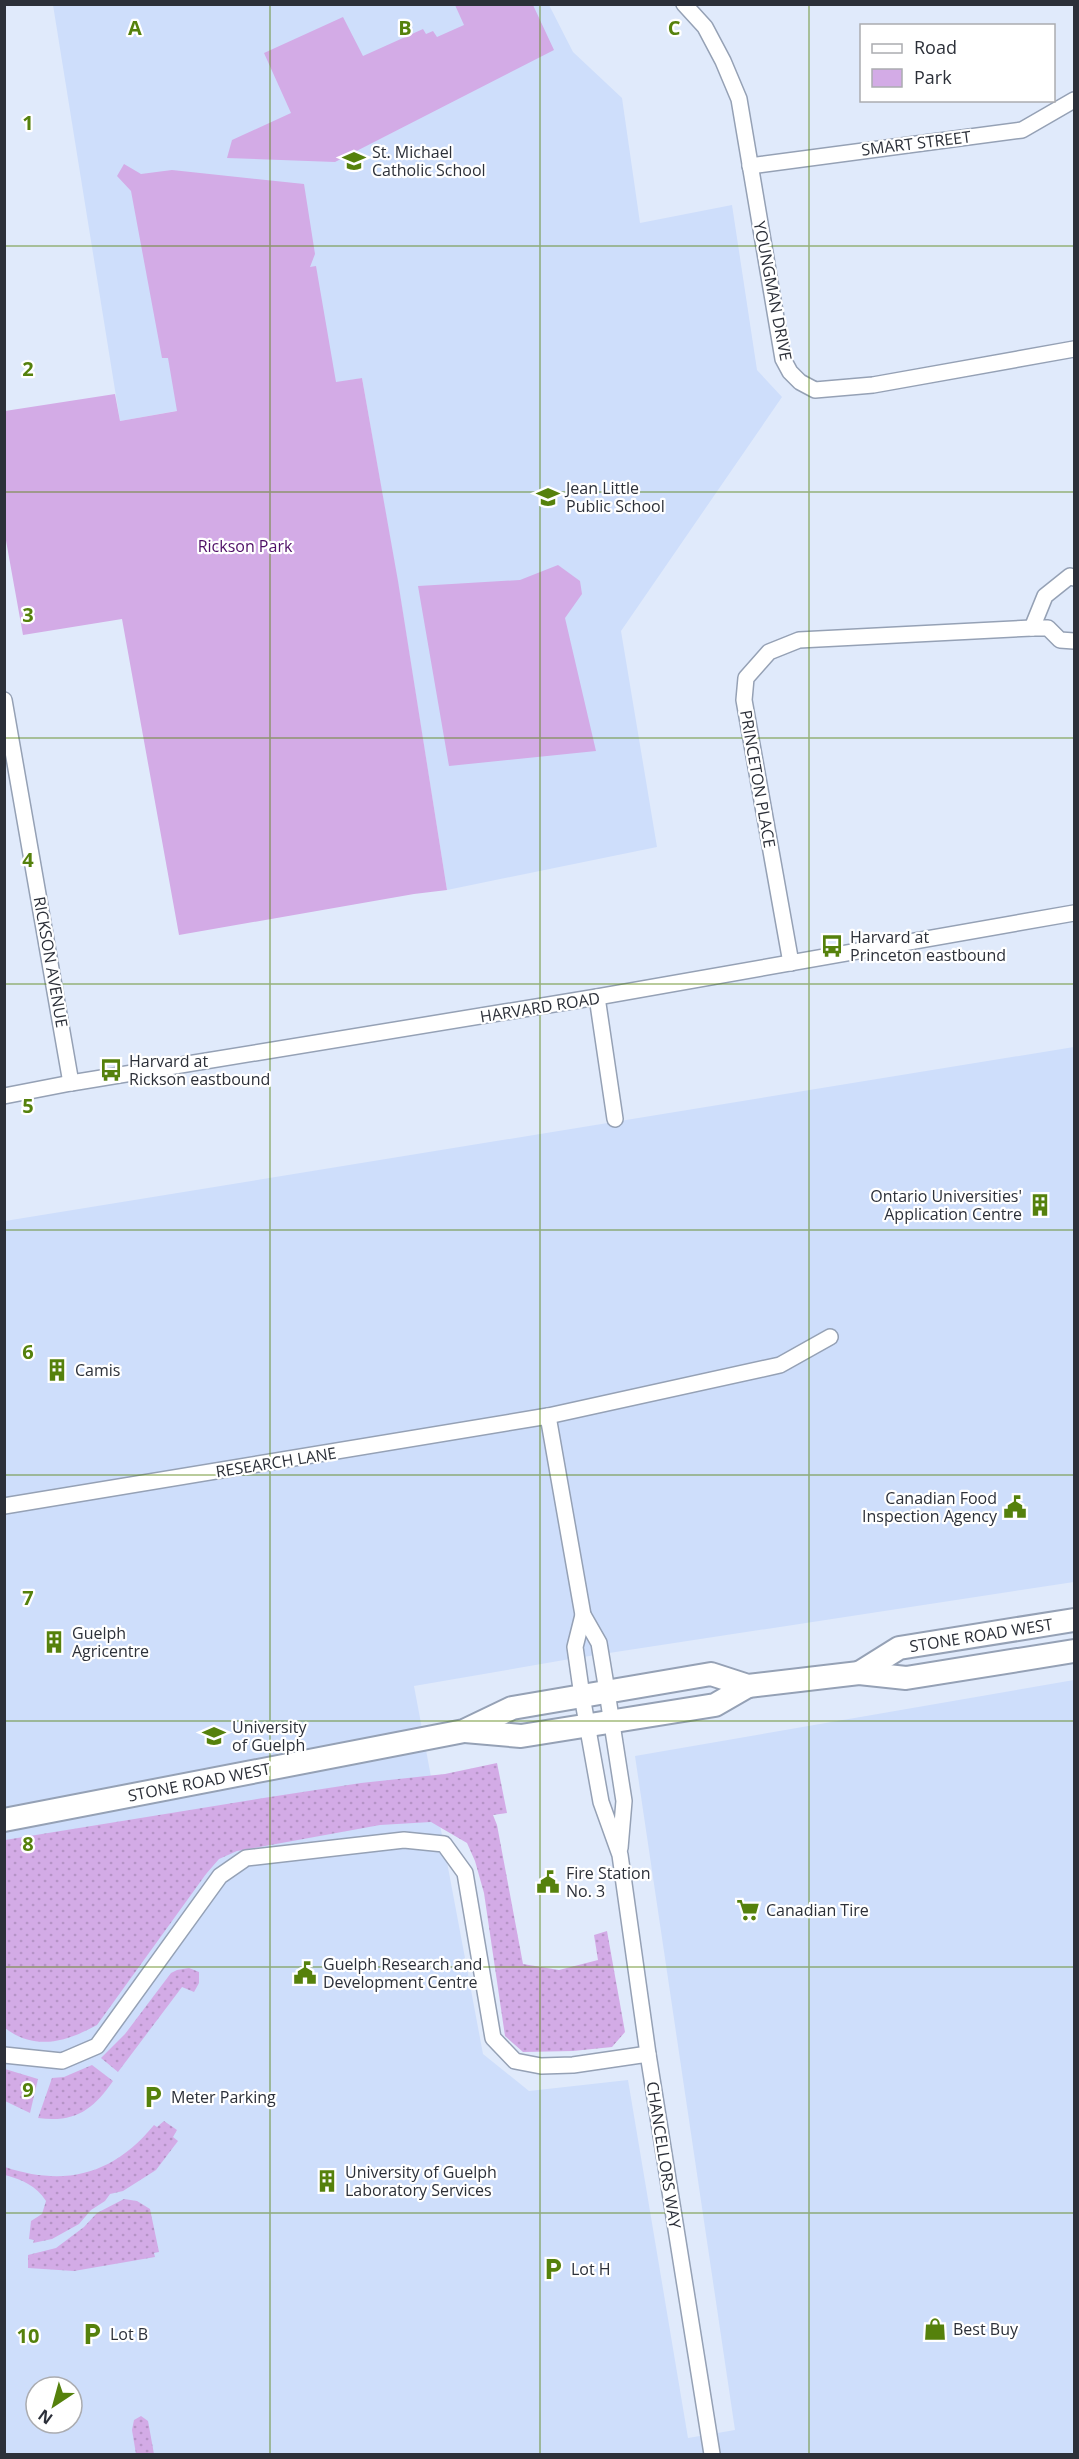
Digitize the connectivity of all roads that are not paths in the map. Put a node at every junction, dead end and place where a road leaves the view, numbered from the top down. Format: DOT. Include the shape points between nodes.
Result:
graph roads {
  1 [pos="684,4"];
  2 [pos="1074,100"];
  3 [pos="750,166"];
  4 [pos="1074,349"];
  5 [pos="1074,578"];
  6 [pos="1032,628"];
  7 [pos="1074,641"];
  8 [pos="4,700"];
  9 [pos="11,769"];
  10 [pos="1074,913"];
  11 [pos="791,963"];
  12 [pos="597,998"];
  13 [pos="71,1083"];
  14 [pos="4,1096"];
  15 [pos="615,1119"];
  16 [pos="830,1337"];
  17 [pos="548,1416"];
  18 [pos="4,1506"];
  19 [pos="584,1615"];
  20 [pos="1074,1620"];
  21 [pos="1074,1651"];
  22 [pos="859,1673"];
  23 [pos="748,1686"];
  24 [pos="609,1707"];
  25 [pos="585,1711"];
  26 [pos="4,1820"];
  27 [pos="620,1855"];
  28 [pos="648,2054"];
  29 [pos="4,2055"];
  30 [pos="708,2454"];
  1 -- 3 [label="street, YOUNGMAN DRIVE" via="705,27 739,99"];
  2 -- 3 [label="street, SMART STREET" via="1022,130"];
  3 -- 4 [label="street, YOUNGMAN DRIVE" via="783,359 800,382 815,390 873,385"];
  5 -- 6 [label="street" via="1070,576 1045,596"];
  6 -- 7 [label="street, PRINCETON PLACE" via="1048,628 1060,640"];
  6 -- 11 [label="street, PRINCETON PLACE" via="799,640 769,652 746,678 744,700"];
  8 -- 9 [label="street, RICKSON AVENUE"];
  9 -- 13 [label="street, RICKSON AVENUE"];
  10 -- 11 [label="street, HARVARD ROAD"];
  11 -- 12 [label="street, HARVARD ROAD"];
  12 -- 13 [label="street, HARVARD ROAD"];
  12 -- 15 [label="street"];
  13 -- 14 [label="street, HARVARD ROAD"];
  16 -- 17 [label="street, RESEARCH LANE" via="780,1365"];
  17 -- 18 [label="street, RESEARCH LANE"];
  17 -- 19 [label="street"];
  19 -- 24 [label="street" via="598,1643"];
  19 -- 25 [label="street" via="575,1647"];
  20 -- 22 [label="main road, STONE ROAD WEST" via="899,1648"];
  21 -- 22 [label="main road, STONE ROAD WEST" via="906,1678"];
  22 -- 23 [label="main road, STONE ROAD WEST"];
  23 -- 24 [label="main road, STONE ROAD WEST" via="715,1705"];
  23 -- 24 [label="main road, STONE ROAD WEST" via="711,1674"];
  24 -- 25 [label="main road, STONE ROAD WEST"];
  24 -- 27 [label="street, CHANCELLORS WAY" via="624,1801"];
  25 -- 26 [label="main road, STONE ROAD WEST" via="512,1708 464,1731"];
  25 -- 27 [label="street, CHANCELLORS WAY" via="601,1802"];
  27 -- 28 [label="street, CHANCELLORS WAY"];
  28 -- 29 [label="street" via="573,2065 541,2066 515,2061 494,2038 465,1874 444,1844 404,1840 246,1858 220,1876 97,2046 62,2061"];
  28 -- 30 [label="street, CHANCELLORS WAY"];
}
